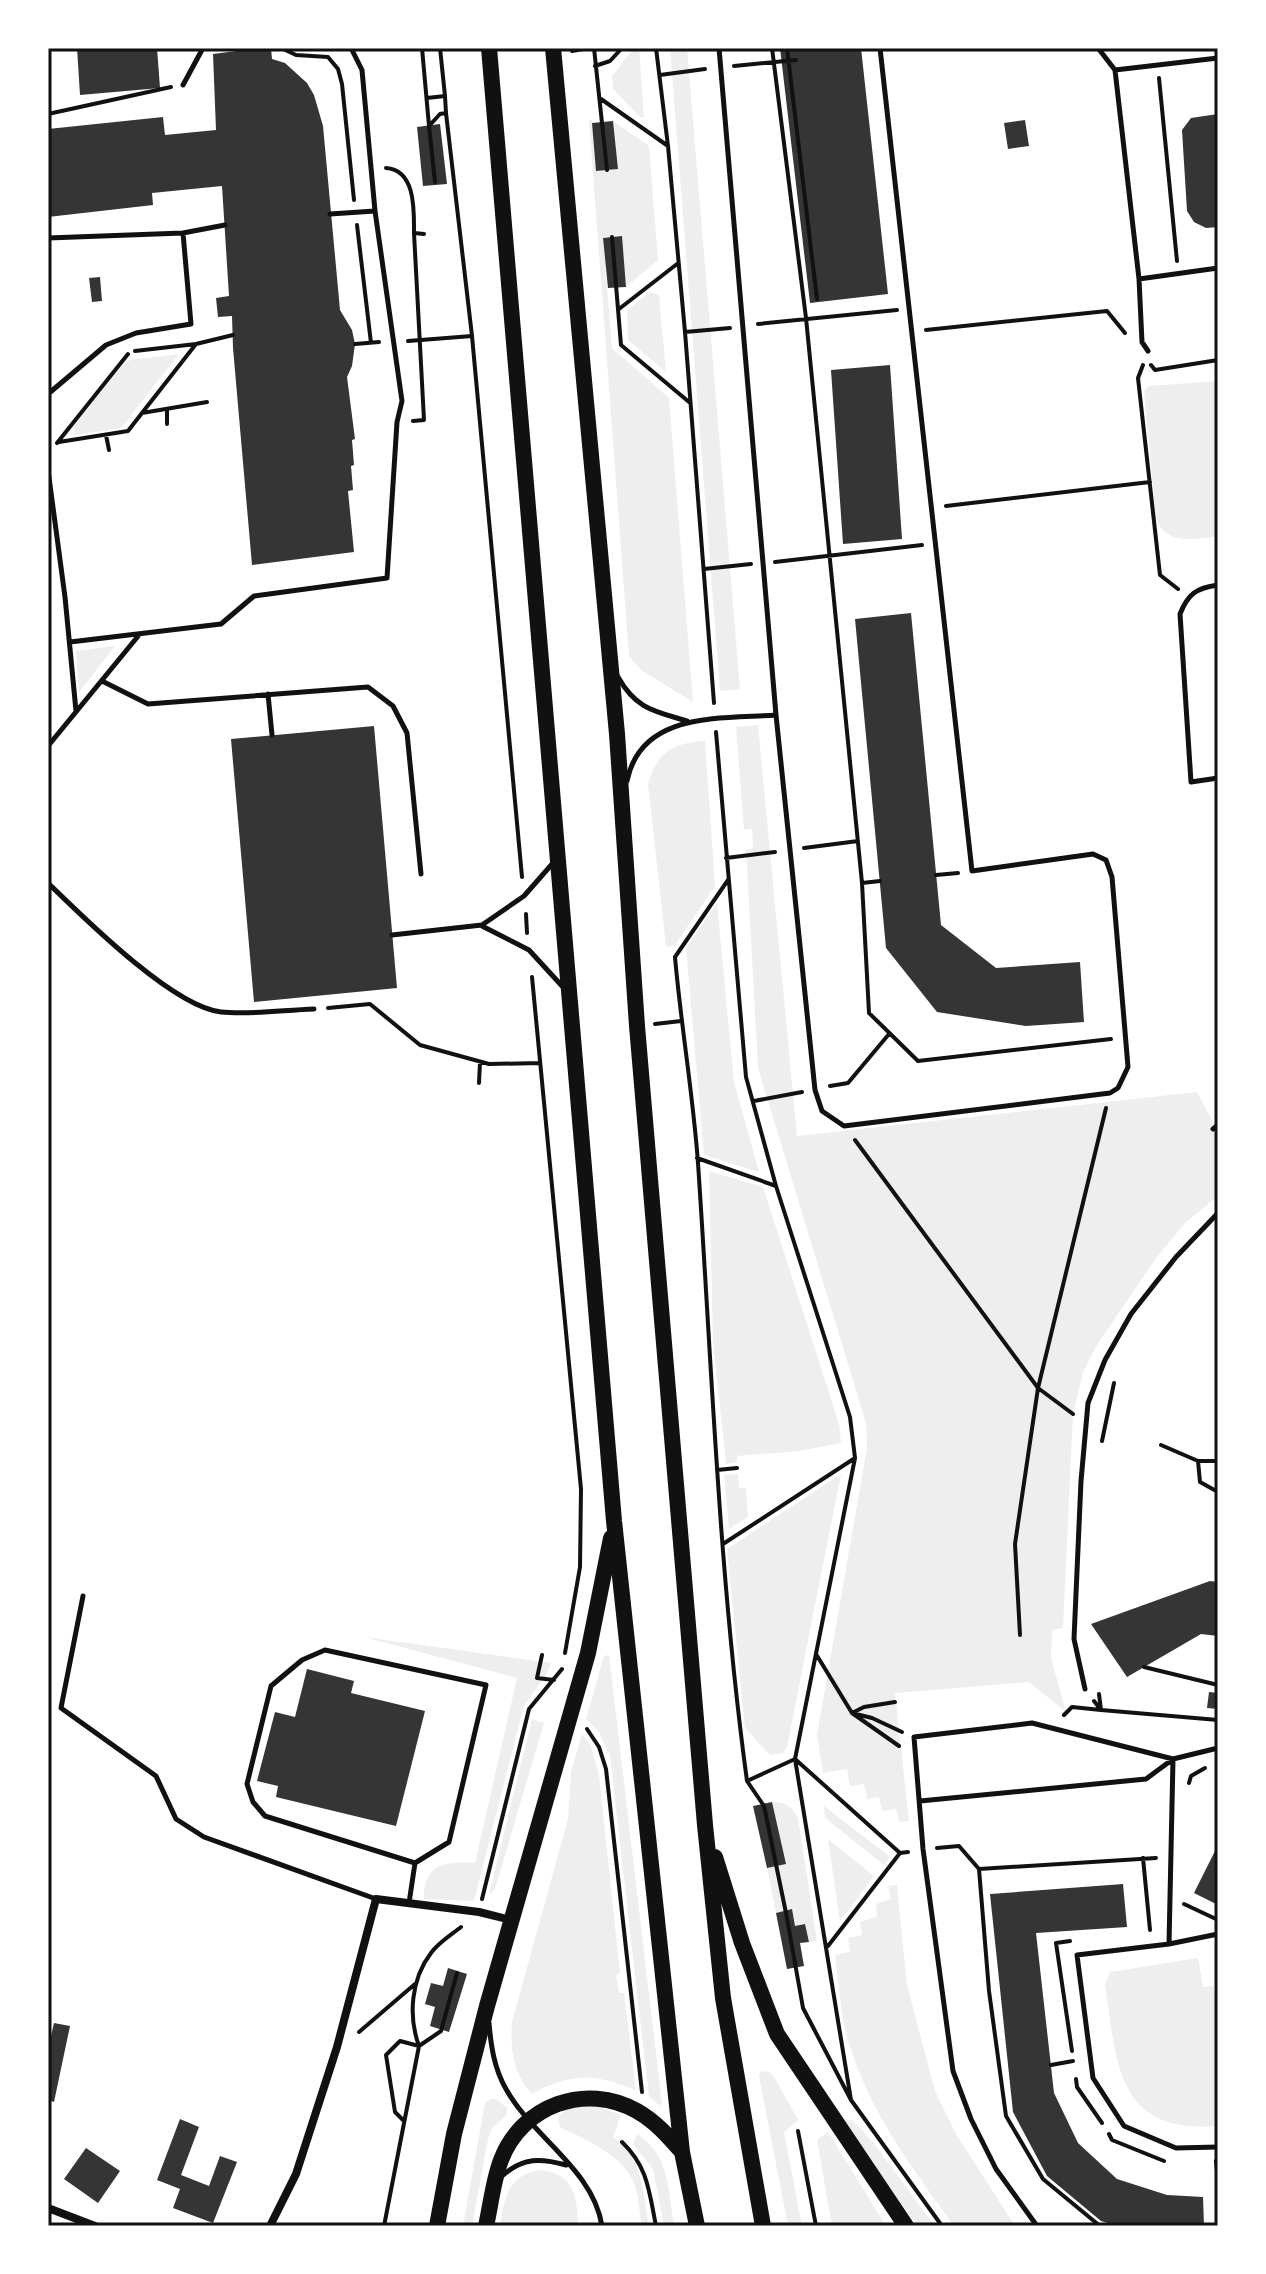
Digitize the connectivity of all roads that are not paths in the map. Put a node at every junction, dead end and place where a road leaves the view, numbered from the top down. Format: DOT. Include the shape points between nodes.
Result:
graph roads {
  1 [pos="203,48"];
  2 [pos="351,48"];
  3 [pos="489,48"];
  4 [pos="553,48"];
  5 [pos="719,48"];
  6 [pos="880,48"];
  7 [pos="1098,48"];
  8 [pos="1218,58"];
  9 [pos="1115,70"];
  10 [pos="183,85"];
  11 [pos="375,211"];
  12 [pos="330,214"];
  13 [pos="225,225"];
  14 [pos="183,233"];
  15 [pos="48,238"];
  16 [pos="1218,268"];
  17 [pos="1139,279"];
  18 [pos="1148,351"];
  19 [pos="48,394"];
  20 [pos="48,470"];
  21 [pos="1218,585"];
  22 [pos="140,634"];
  23 [pos="70,642"];
  24 [pos="608,651"];
  25 [pos="102,681"];
  26 [pos="268,694"];
  27 [pos="76,711"];
  28 [pos="776,715"];
  29 [pos="688,721"];
  30 [pos="272,735"];
  31 [pos="48,746"];
  32 [pos="1218,778"];
  33 [pos="623,802"];
  34 [pos="558,855"];
  35 [pos="421,874"];
  36 [pos="48,883"];
  37 [pos="482,925"];
  38 [pos="392,935"];
  39 [pos="569,995"];
  40 [pos="314,1009"];
  41 [pos="1218,1213"];
  42 [pos="614,1521"];
  43 [pos="83,1596"];
  44 [pos="1085,1689"];
  45 [pos="1218,1748"];
  46 [pos="1173,1759"];
  47 [pos="920,1801"];
  48 [pos="705,1825"];
  49 [pos="415,1863"];
  50 [pos="376,1899"];
  51 [pos="408,1904"];
  52 [pos="511,1920"];
  53 [pos="1218,1934"];
  54 [pos="1169,1944"];
  55 [pos="487,2006"];
  56 [pos="529,2121"];
  57 [pos="1218,2147"];
  58 [pos="682,2152"];
  59 [pos="569,2166"];
  60 [pos="494,2186"];
  61 [pos="48,2208"];
  62 [pos="95,2226"];
  63 [pos="270,2226"];
  64 [pos="437,2226"];
  65 [pos="486,2226"];
  66 [pos="602,2226"];
  67 [pos="697,2226"];
  68 [pos="763,2226"];
  69 [pos="906,2226"];
  70 [pos="1037,2226"];
  1 -- 10 [label="lane"];
  2 -- 11 [label="lane" via="362,70"];
  3 -- 34 [label="main road"];
  4 -- 24 [label="main road"];
  5 -- 28 [label="lane"];
  6 -- 28 [label="lane" via="972,871 1093,854 1106,860 1112,877 1128,1067 1118,1088 844,1126 822,1111 815,1090"];
  7 -- 9 [label="lane"];
  8 -- 9 [label="lane"];
  9 -- 17 [label="lane"];
  11 -- 12 [label="lane"];
  11 -- 22 [label="lane" via="402,401 387,578 254,596 221,624"];
  13 -- 14 [label="lane"];
  14 -- 15 [label="lane"];
  14 -- 19 [label="lane" via="191,324 136,333 106,345"];
  16 -- 17 [label="lane"];
  17 -- 18 [label="lane" via="1142,342"];
  20 -- 23 [label="lane"];
  21 -- 32 [label="lane" via="1199,588 1187,597 1180,614 1191,782"];
  22 -- 23 [label="lane"];
  22 -- 25 [label="lane"];
  23 -- 27 [label="lane"];
  24 -- 29 [label="lane" via="619,679 645,709"];
  24 -- 33 [label="main road"];
  25 -- 26 [label="lane" via="148,704"];
  25 -- 27 [label="lane"];
  26 -- 30 [label="lane"];
  26 -- 35 [label="lane" via="368,687 393,706 407,733"];
  27 -- 31 [label="lane"];
  28 -- 29 [label="lane"];
  29 -- 33 [label="lane" via="664,730 642,748 628,773"];
  33 -- 48 [label="main road"];
  34 -- 37 [label="lane" via="524,896"];
  34 -- 39 [label="main road"];
  36 -- 40 [label="lane" via="106,939 181,996 218,1012"];
  37 -- 38 [label="lane"];
  37 -- 39 [label="lane" via="529,950"];
  39 -- 42 [label="main road"];
  41 -- 44 [label="lane" via="1131,1314 1088,1403 1074,1639"];
  42 -- 52 [label="main road" via="588,1653"];
  42 -- 58 [label="main road"];
  43 -- 50 [label="lane" via="61,1708 156,1776 176,1819 204,1837"];
  45 -- 46 [label="lane"];
  46 -- 47 [label="lane" via="1146,1779"];
  46 -- 47 [label="lane" via="1032,1723 914,1737"];
  46 -- 54 [label="lane"];
  47 -- 70 [label="lane" via="953,2071 996,2169"];
  48 -- 68 [label="main road" via="723,1998"];
  48 -- 69 [label="main road" via="777,2034"];
  49 -- 49 [label="lane" via="265,1816 253,1802 247,1784 271,1686 302,1660 325,1650 486,1685 449,1842"];
  49 -- 51 [label="lane"];
  50 -- 51 [label="street"];
  50 -- 63 [label="street" via="296,2174"];
  51 -- 52 [label="street"];
  52 -- 55 [label="main road"];
  53 -- 54 [label="lane"];
  54 -- 57 [label="lane" via="1077,1955 1093,2078 1124,2126 1176,2148"];
  55 -- 56 [label="lane" via="496,2066"];
  55 -- 64 [label="main road"];
  56 -- 58 [label="main road" via="560,2102 608,2099 657,2124"];
  56 -- 59 [label="lane"];
  56 -- 60 [label="main road" via="501,2159"];
  58 -- 67 [label="main road"];
  59 -- 60 [label="lane" via="531,2159 504,2173"];
  59 -- 66 [label="lane" via="590,2192"];
  60 -- 65 [label="main road"];
  61 -- 62 [label="street"];
}
